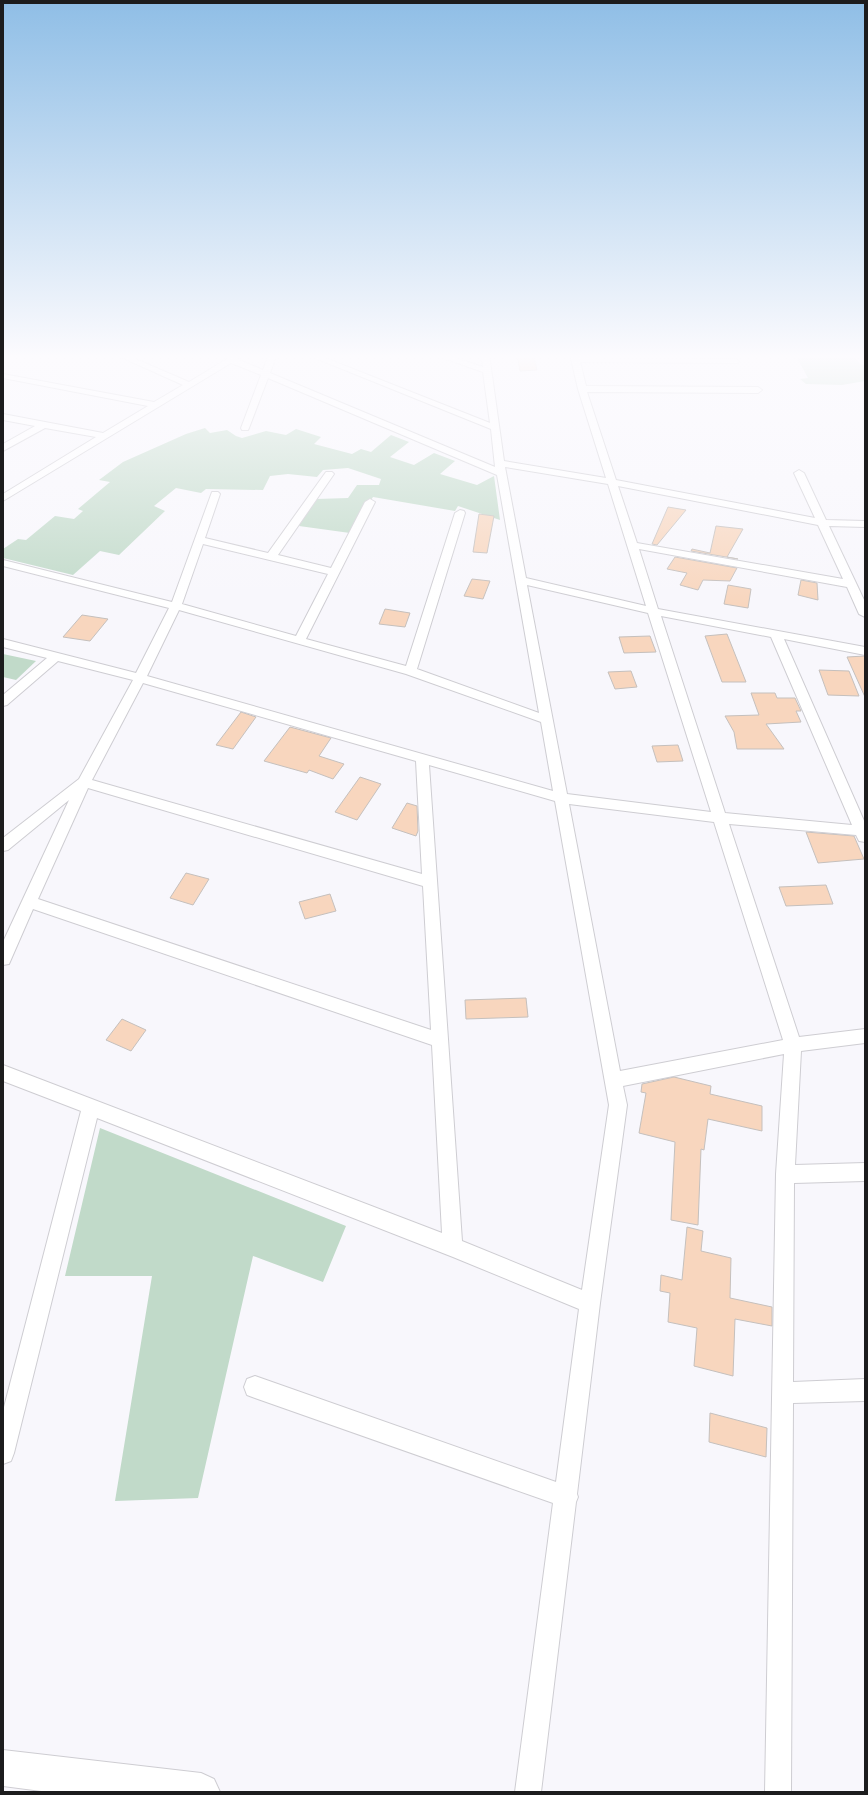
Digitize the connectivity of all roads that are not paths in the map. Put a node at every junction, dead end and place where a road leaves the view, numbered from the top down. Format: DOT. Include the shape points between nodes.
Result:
graph roads {
  1 [pos="21,438"];
  2 [pos="101,438"];
  3 [pos="425,438"];
  4 [pos="496,438"];
  5 [pos="598,438"];
  6 [pos="3,448"];
  7 [pos="501,468"];
  8 [pos="799,473"];
  9 [pos="329,474"];
  10 [pos="612,482"];
  11 [pos="215,494"];
  12 [pos="3,498"];
  13 [pos="370,502"];
  14 [pos="460,513"];
  15 [pos="823,523"];
  16 [pos="865,524"];
  17 [pos="199,540"];
  18 [pos="632,545"];
  19 [pos="271,557"];
  20 [pos="3,563"];
  21 [pos="335,572"];
  22 [pos="521,580"];
  23 [pos="851,584"];
  24 [pos="176,606"];
  25 [pos="653,611"];
  26 [pos="865,614"];
  27 [pos="776,634"];
  28 [pos="299,641"];
  29 [pos="3,643"];
  30 [pos="865,652"];
  31 [pos="55,657"];
  32 [pos="410,671"];
  33 [pos="140,678"];
  34 [pos="3,702"];
  35 [pos="547,720"];
  36 [pos="422,758"];
  37 [pos="84,782"];
  38 [pos="561,798"];
  39 [pos="720,818"];
  40 [pos="864,834"];
  41 [pos="3,846"];
  42 [pos="430,882"];
  43 [pos="29,902"];
  44 [pos="3,959"];
  45 [pos="865,1036"];
  46 [pos="440,1040"];
  47 [pos="793,1045"];
  48 [pos="3,1073"];
  49 [pos="613,1080"];
  50 [pos="91,1108"];
  51 [pos="865,1172"];
  52 [pos="785,1174"];
  53 [pos="452,1247"];
  54 [pos="590,1303"];
  55 [pos="255,1387"];
  56 [pos="865,1390"];
  57 [pos="782,1393"];
  58 [pos="3,1453"];
  59 [pos="567,1497"];
  60 [pos="3,1768"];
  61 [pos="201,1792"];
  62 [pos="528,1792"];
  63 [pos="778,1792"];
  1 -- 6 [label="street"];
  2 -- 12 [label="street"];
  3 -- 7 [label="street"];
  4 -- 7 [label="street"];
  5 -- 10 [label="street"];
  7 -- 10 [label="street"];
  7 -- 22 [label="street"];
  8 -- 15 [label="street"];
  9 -- 19 [label="street"];
  10 -- 15 [label="street"];
  10 -- 18 [label="street"];
  11 -- 17 [label="street"];
  13 -- 21 [label="street"];
  14 -- 32 [label="street"];
  15 -- 16 [label="street"];
  15 -- 23 [label="street"];
  17 -- 19 [label="street"];
  17 -- 24 [label="street"];
  18 -- 23 [label="street"];
  18 -- 25 [label="street"];
  19 -- 21 [label="street"];
  20 -- 24 [label="street"];
  21 -- 28 [label="street"];
  22 -- 25 [label="street"];
  22 -- 35 [label="street"];
  23 -- 26 [label="street"];
  24 -- 28 [label="street"];
  24 -- 33 [label="street"];
  25 -- 27 [label="street"];
  25 -- 39 [label="street"];
  27 -- 30 [label="street"];
  27 -- 40 [label="street"];
  28 -- 32 [label="street"];
  29 -- 31 [label="street"];
  31 -- 33 [label="street"];
  31 -- 34 [label="street"];
  32 -- 35 [label="street"];
  33 -- 36 [label="street"];
  33 -- 37 [label="street"];
  35 -- 38 [label="street"];
  36 -- 38 [label="street"];
  36 -- 42 [label="street"];
  37 -- 41 [label="street"];
  37 -- 42 [label="street"];
  37 -- 43 [label="street"];
  38 -- 39 [label="street"];
  38 -- 49 [label="street"];
  39 -- 40 [label="street"];
  39 -- 47 [label="street"];
  42 -- 46 [label="street"];
  43 -- 44 [label="street"];
  43 -- 46 [label="street"];
  45 -- 47 [label="street"];
  46 -- 53 [label="street"];
  47 -- 49 [label="street"];
  47 -- 52 [label="street"];
  48 -- 50 [label="street"];
  49 -- 54 [label="street" via="618,1105"];
  50 -- 53 [label="street"];
  50 -- 58 [label="street"];
  51 -- 52 [label="street"];
  52 -- 57 [label="street"];
  53 -- 54 [label="street"];
  54 -- 59 [label="street"];
  55 -- 59 [label="street"];
  56 -- 57 [label="street"];
  57 -- 63 [label="street"];
  59 -- 62 [label="street"];
  60 -- 61 [label="street"];
}
